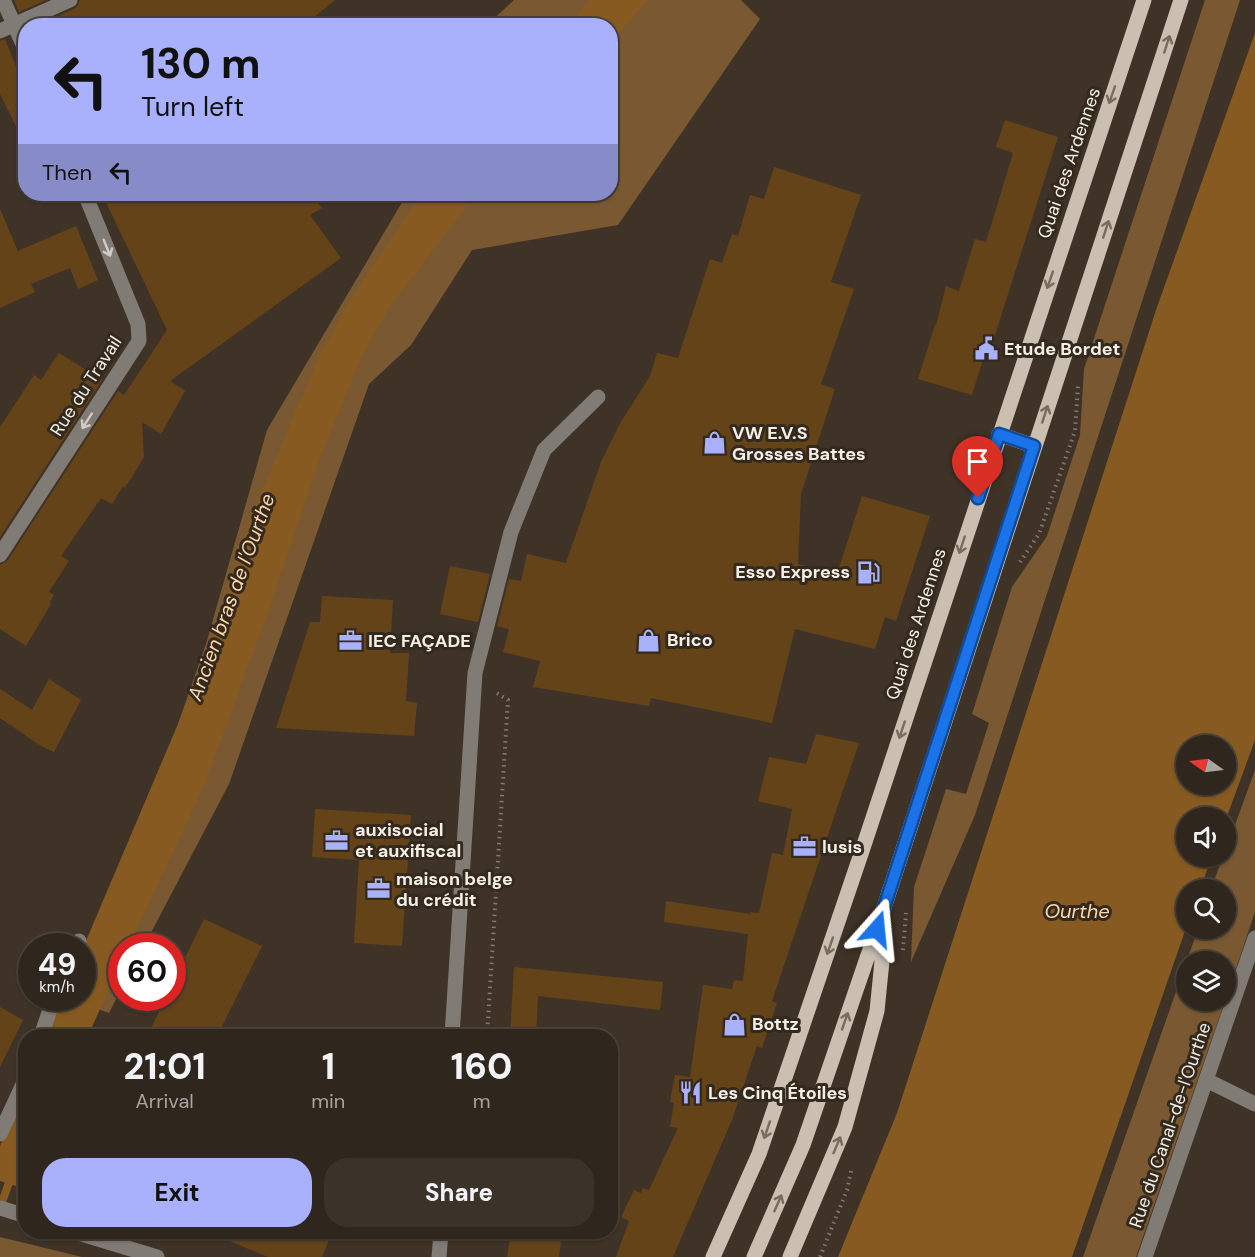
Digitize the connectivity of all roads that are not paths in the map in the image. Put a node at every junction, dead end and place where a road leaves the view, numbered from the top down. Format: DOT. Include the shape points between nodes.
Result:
graph roads {
  1 [pos="3,0"];
  2 [pos="70,0"];
  3 [pos="1144,0"];
  4 [pos="1181,0"];
  5 [pos="32,18"];
  6 [pos="18,25"];
  7 [pos="15,26"];
  8 [pos="0,31"];
  9 [pos="18,33"];
  10 [pos="87,201"];
  11 [pos="598,397"];
  12 [pos="999,434"];
  13 [pos="1034,446"];
  14 [pos="0,555"];
  15 [pos="877,929"];
  16 [pos="1255,938"];
  17 [pos="50,1011"];
  18 [pos="43,1029"];
  19 [pos="452,1029"];
  20 [pos="1206,1080"];
  21 [pos="18,1095"];
  22 [pos="1255,1104"];
  23 [pos="0,1134"];
  24 [pos="0,1208"];
  25 [pos="18,1214"];
  26 [pos="98,1239"];
  27 [pos="441,1239"];
  28 [pos="158,1257"];
  29 [pos="440,1257"];
  30 [pos="713,1257"];
  31 [pos="754,1257"];
  32 [pos="790,1257"];
  33 [pos="1146,1257"];
  1 -- 7 [label="street"];
  2 -- 5 [label="street"];
  3 -- 12 [label="main road, Quai des Ardennes, one-way"];
  13 -- 4 [label="main road, one-way"];
  6 -- 7 [label="street"];
  7 -- 8 [label="street"];
  7 -- 9 [label="street"];
  10 -- 14 [label="street, Rue du Travail, one-way" via="138,324 139,341"];
  11 -- 19 [label="street" via="544,450 511,532 475,673"];
  12 -- 13 [label="main road"];
  12 -- 30 [label="main road, Quai des Ardennes, one-way" via="759,1154"];
  13 -- 15 [label="main road"];
  31 -- 15 [label="main road, one-way" via="803,1145"];
  32 -- 15 [label="main road, one-way" via="845,1127 877,1011 882,961"];
  16 -- 20 [label="street, Rue du Canal-de-l'Ourthe"];
  17 -- 18 [label="street"];
  20 -- 22 [label="street"];
  20 -- 33 [label="street, Rue du Canal-de-l'Ourthe"];
  21 -- 23 [label="street"];
  24 -- 25 [label="street"];
  26 -- 28 [label="street"];
  27 -- 29 [label="street"];
}
